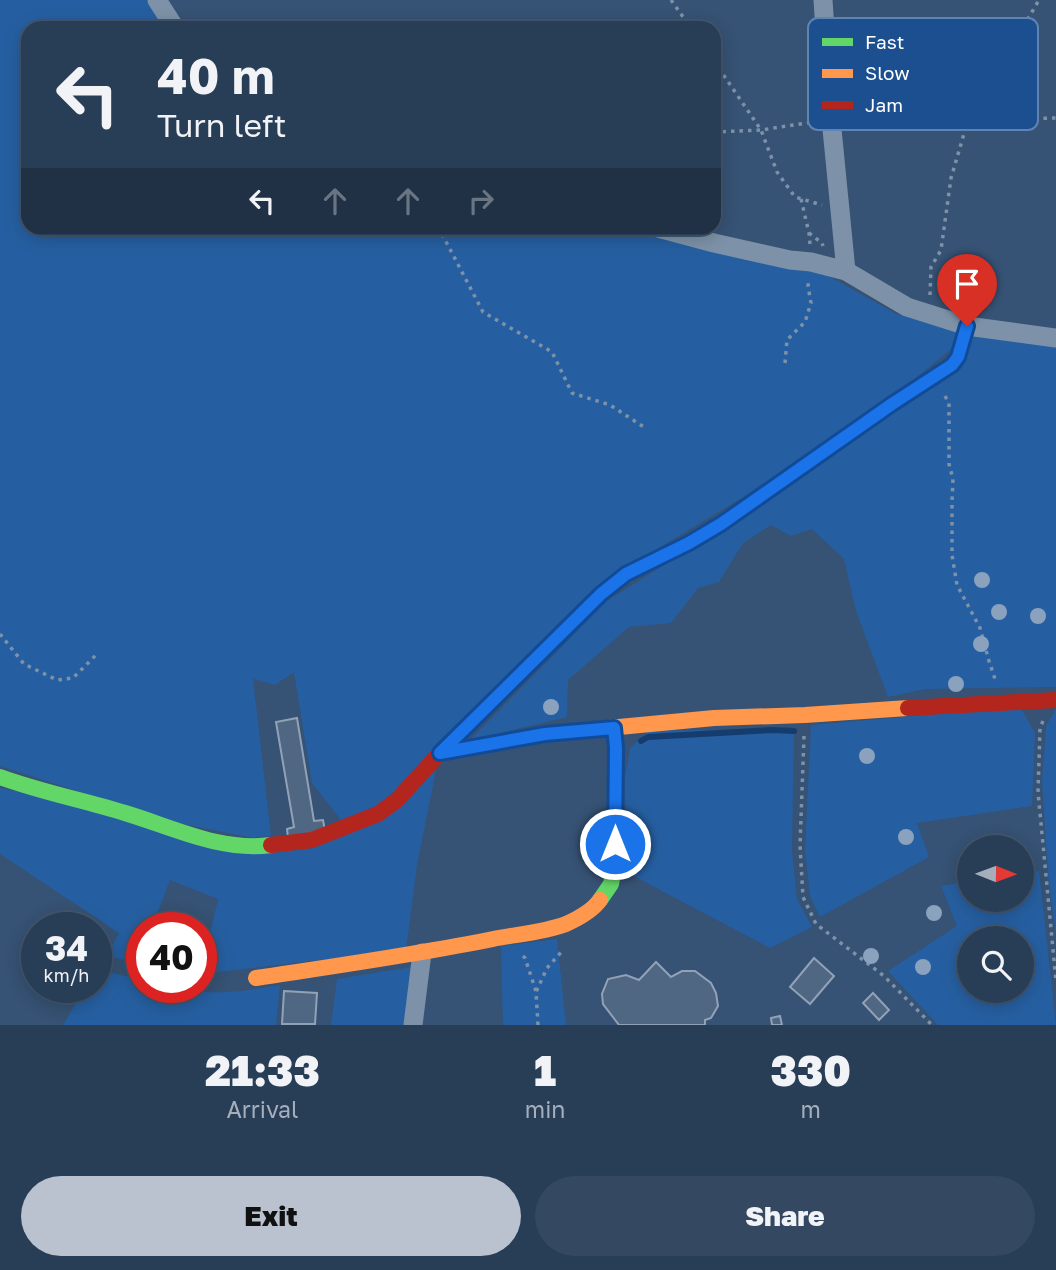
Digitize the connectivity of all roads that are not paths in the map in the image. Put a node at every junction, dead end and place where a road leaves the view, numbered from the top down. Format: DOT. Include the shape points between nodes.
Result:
graph roads {
  1 [pos="157,0"];
  2 [pos="823,0"];
  3 [pos="824,18"];
  4 [pos="170,21"];
  5 [pos="832,130"];
  6 [pos="684,235"];
  7 [pos="846,271"];
  8 [pos="967,326"];
  9 [pos="1056,338"];
  10 [pos="1054,700"];
  11 [pos="614,728"];
  12 [pos="440,753"];
  13 [pos="0,777"];
  14 [pos="422,953"];
  15 [pos="256,978"];
  16 [pos="413,1025"];
  1 -- 4 [label="street"];
  2 -- 3 [label="street"];
  5 -- 7 [label="street"];
  6 -- 7 [label="street"];
  7 -- 8 [label="street" via="907,307"];
  8 -- 9 [label="street"];
  8 -- 12 [label="street" via="952,365 721,524 626,574 601,594"];
  10 -- 11 [label="street" via="714,718"];
  11 -- 12 [label="street" via="545,734"];
  11 -- 14 [label="street" via="615,864 611,884 596,905 568,923 545,930"];
  12 -- 13 [label="street" via="378,814 312,840 266,846 224,844"];
  14 -- 15 [label="street"];
  14 -- 16 [label="street"];
}
